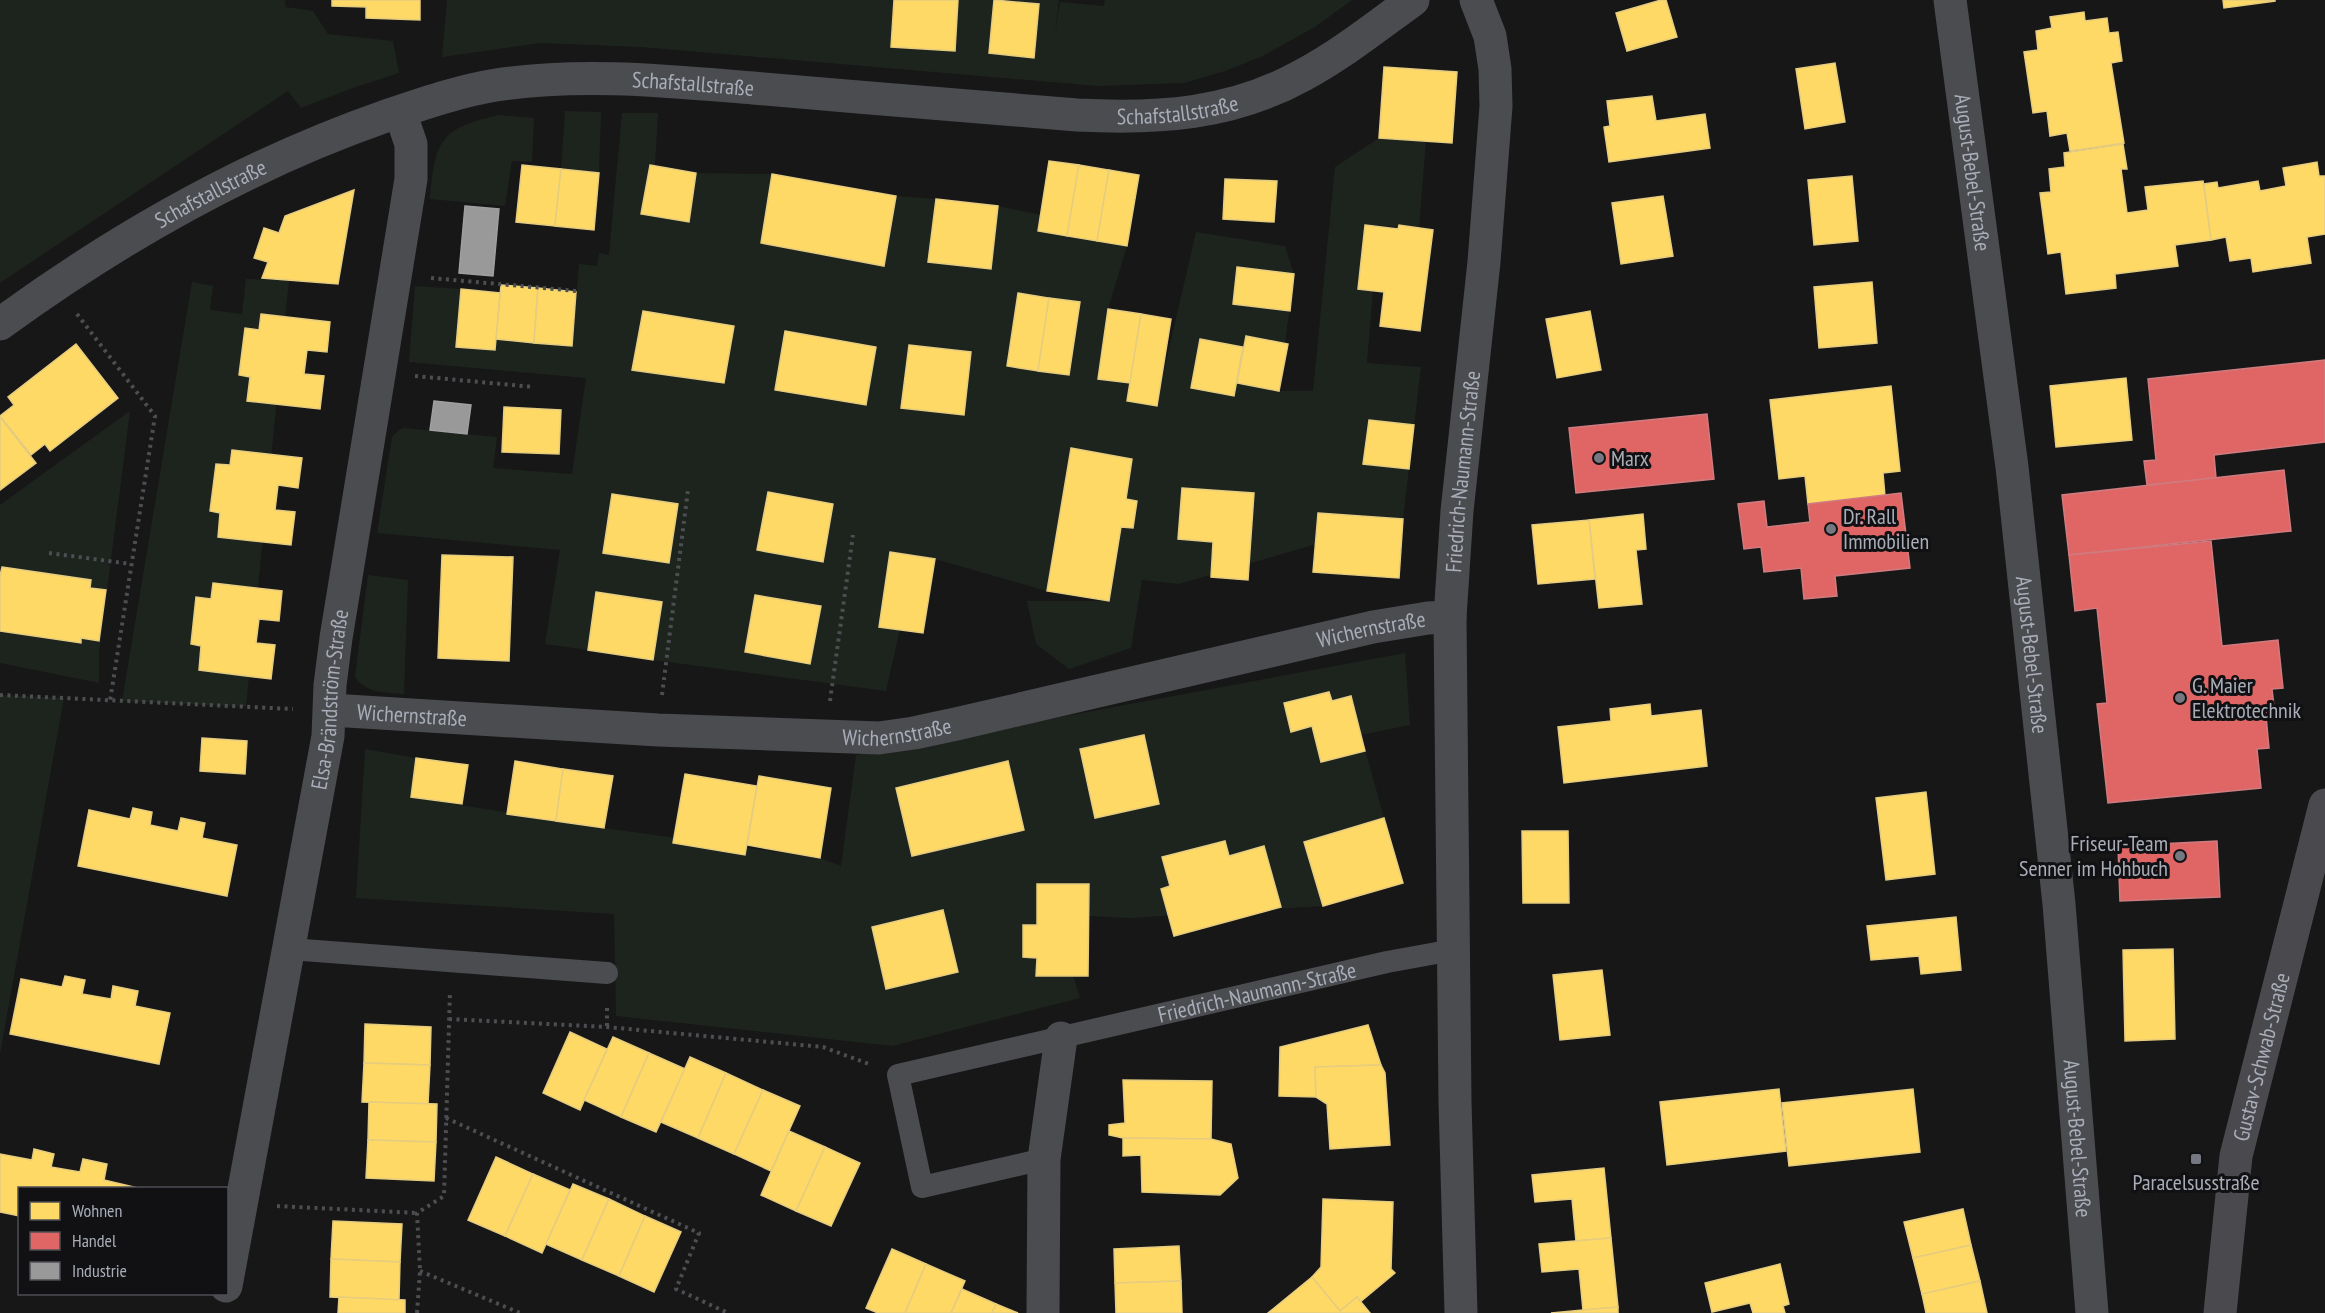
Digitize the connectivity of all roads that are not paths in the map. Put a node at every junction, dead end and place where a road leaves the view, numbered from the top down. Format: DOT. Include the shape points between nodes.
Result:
graph roads {
  1 [pos="1413,0"];
  2 [pos="1476,0"];
  3 [pos="1950,0"];
  4 [pos="400,112"];
  5 [pos="0,324"];
  6 [pos="1450,617"];
  7 [pos="331,710"];
  8 [pos="2325,805"];
  9 [pos="290,949"];
  10 [pos="1453,950"];
  11 [pos="607,973"];
  12 [pos="1060,1038"];
  13 [pos="1044,1159"];
  14 [pos="228,1276"];
  15 [pos="225,1295"];
  16 [pos="221,1313"];
  17 [pos="1043,1313"];
  18 [pos="1461,1313"];
  19 [pos="2092,1313"];
  20 [pos="2220,1313"];
  1 -- 4 [label="street, Schafstallstraße" via="1286,84 1226,106 1169,116 1077,115 601,78 499,85"];
  2 -- 6 [label="street, Friedrich-Naumann-Straße" via="1493,51 1496,106"];
  3 -- 19 [label="street, August-Bebel-Straße" via="2020,538 2060,903"];
  4 -- 5 [label="street, Schafstallstraße" via="324,139 252,172 124,241"];
  4 -- 7 [label="street, Elsa-Brändström-Straße" via="411,144 411,179 334,646"];
  6 -- 7 [label="street, Wichernstraße" via="1373,627 879,738 658,730"];
  6 -- 10 [label="street, Friedrich-Naumann-Straße"];
  7 -- 9 [label="street, Elsa-Brändström-Straße"];
  8 -- 20 [label="street, Gustav-Schwab-Straße" via="2236,1156"];
  9 -- 11 [label="lane"];
  9 -- 14 [label="street, Elsa-Brändström-Straße"];
  10 -- 12 [label="lane, Friedrich-Naumann-Straße"];
  10 -- 18 [label="street, Friedrich-Naumann-Straße"];
  12 -- 13 [label="street"];
  12 -- 13 [label="lane, Friedrich-Naumann-Straße" via="898,1075 922,1187"];
  13 -- 17 [label="street"];
  15 -- 16 [label="street"];
}
